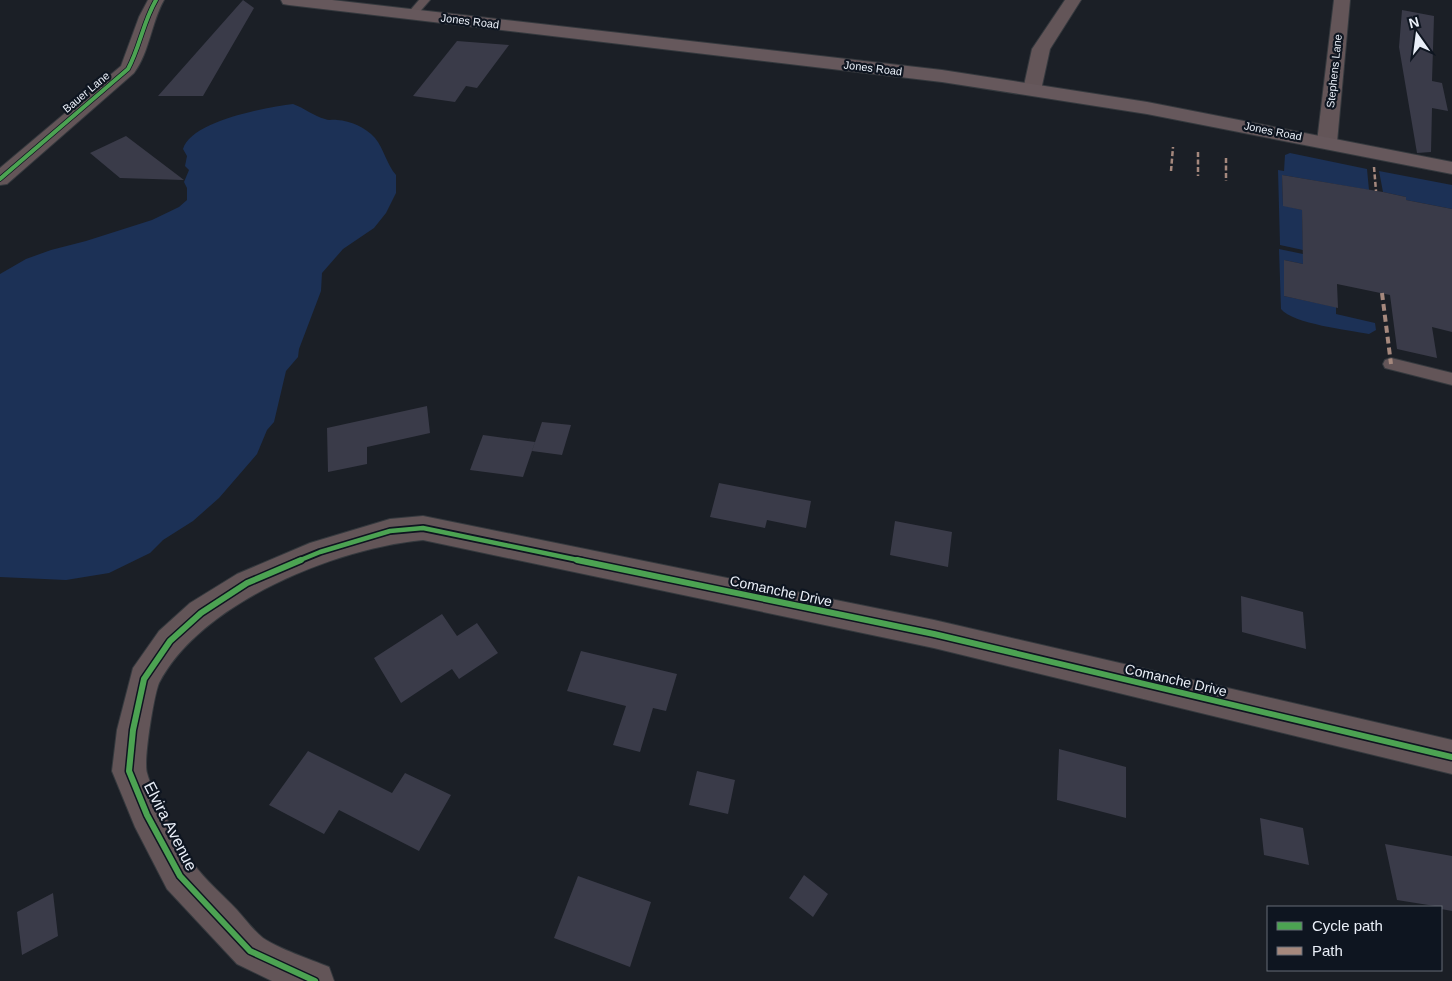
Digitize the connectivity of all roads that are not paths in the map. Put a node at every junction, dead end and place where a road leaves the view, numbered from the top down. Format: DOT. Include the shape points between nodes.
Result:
graph roads {
  1 [pos="156,0"];
  2 [pos="289,0"];
  3 [pos="425,0"];
  4 [pos="1073,0"];
  5 [pos="1342,0"];
  6 [pos="412,14"];
  7 [pos="1032,90"];
  8 [pos="1327,142"];
  9 [pos="1452,168"];
  10 [pos="0,179"];
  11 [pos="1391,364"];
  12 [pos="1452,379"];
  13 [pos="144,679"];
  14 [pos="1452,757"];
  15 [pos="315,981"];
  1 -- 10 [label="street, Bauer Lane" via="144,26 135,59 128,69"];
  2 -- 6 [label="main road, Jones Road"];
  3 -- 6 [label="lane"];
  4 -- 7 [label="street" via="1040,49"];
  5 -- 8 [label="street, Stephens Lane"];
  6 -- 7 [label="main road, Jones Road" via="784,57"];
  7 -- 8 [label="main road, Jones Road"];
  8 -- 9 [label="main road, Jones Road"];
  11 -- 12 [label="lane"];
  13 -- 14 [label="street, Comanche Drive" via="170,642 201,613 247,583 320,552 390,531 422,528 934,634"];
  13 -- 15 [label="street, Elvira Avenue" via="133,730 129,771 180,876 250,951"];
}
